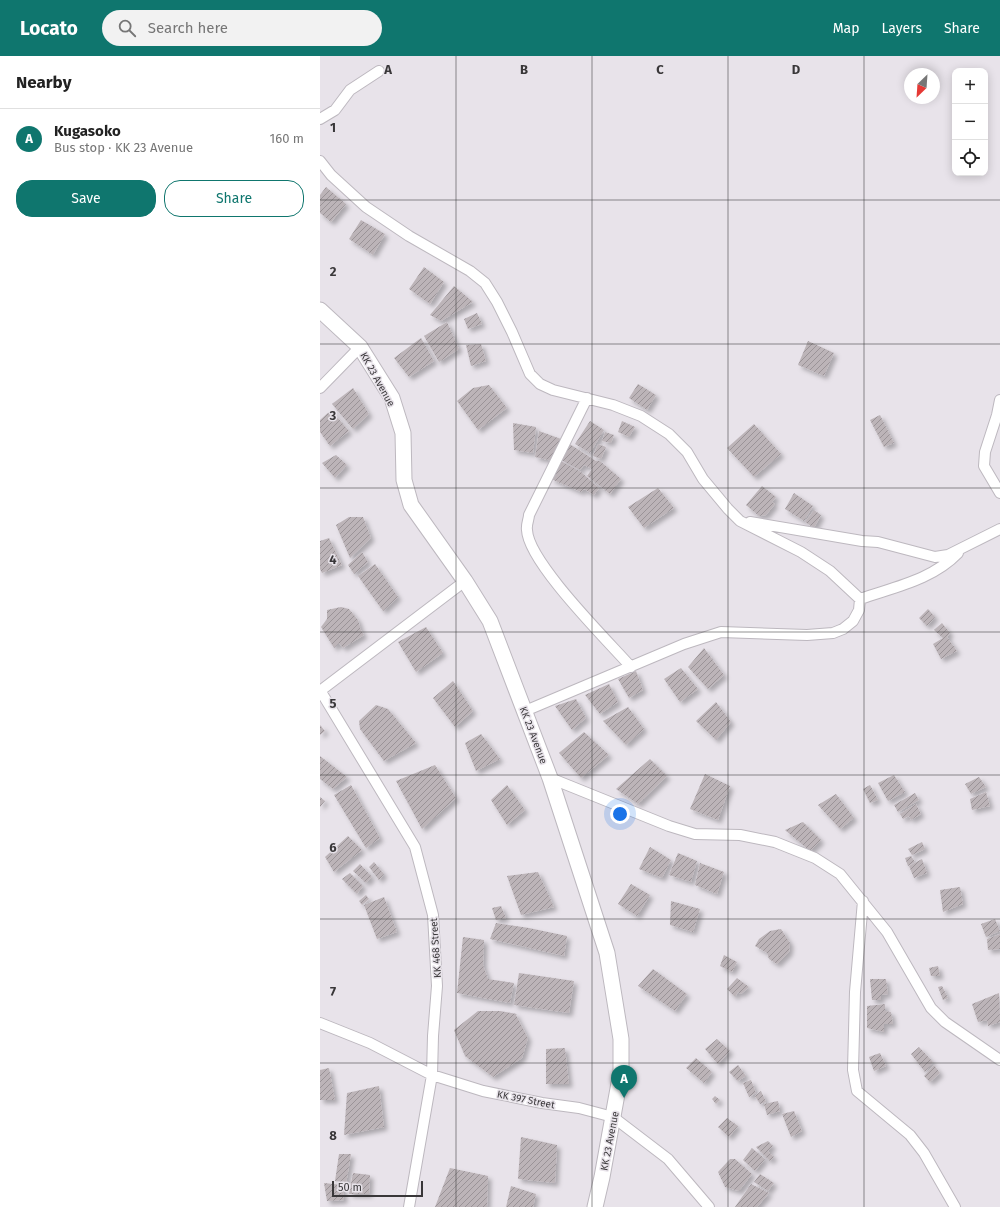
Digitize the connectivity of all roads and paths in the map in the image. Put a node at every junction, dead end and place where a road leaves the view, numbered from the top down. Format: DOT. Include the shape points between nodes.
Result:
graph roads {
  1 [pos="379,71"];
  2 [pos="320,119"];
  3 [pos="320,161"];
  4 [pos="320,310"];
  5 [pos="360,347"];
  6 [pos="320,388"];
  7 [pos="587,398"];
  8 [pos="1000,400"];
  9 [pos="1000,493"];
  10 [pos="740,521"];
  11 [pos="1000,528"];
  12 [pos="964,547"];
  13 [pos="465,581"];
  14 [pos="860,599"];
  15 [pos="631,667"];
  16 [pos="320,691"];
  17 [pos="525,711"];
  18 [pos="550,778"];
  19 [pos="863,901"];
  20 [pos="320,1023"];
  21 [pos="1000,1060"];
  22 [pos="432,1075"];
  23 [pos="614,1117"];
  24 [pos="409,1207"];
  25 [pos="595,1207"];
  26 [pos="709,1207"];
  27 [pos="955,1207"];
  1 -- 2 [label="street" via="350,90 335,110"];
  3 -- 7 [label="street" via="366,207 409,236 470,271 485,283 512,332 530,374 540,384 553,390"];
  4 -- 5 [label="main road, KK 23 Avenue"];
  5 -- 6 [label="street"];
  5 -- 13 [label="main road, KK 23 Avenue" via="392,398 403,433 404,480 411,506"];
  7 -- 10 [label="street" via="641,416 669,434 687,452 703,479"];
  7 -- 15 [label="street" via="529,515 526,530 532,548 547,572"];
  8 -- 9 [label="street" via="985,452 984,466"];
  10 -- 12 [label="street" via="878,542 935,557 948,555"];
  10 -- 14 [label="street" via="801,552 824,567"];
  11 -- 12 [label="street"];
  12 -- 14 [label="street" via="952,559 924,578"];
  13 -- 16 [label="street"];
  13 -- 17 [label="main road, KK 23 Avenue" via="490,621"];
  14 -- 15 [label="street" via="859,610 853,621 833,634 721,632 684,644"];
  15 -- 17 [label="street"];
  16 -- 22 [label="street, KK 468 Street" via="415,847 433,915 437,986"];
  17 -- 18 [label="main road, KK 23 Avenue"];
  18 -- 19 [label="street" via="695,834 740,835 775,842 815,858 840,874"];
  18 -- 23 [label="main road, KK 23 Avenue" via="607,953 621,1039 621,1072"];
  19 -- 21 [label="street" via="887,932 931,1008 945,1022"];
  19 -- 27 [label="street" via="855,992 853,1070 857,1090 910,1135 924,1153"];
  20 -- 22 [label="street, KK 397 Street" via="370,1043"];
  22 -- 23 [label="street, KK 397 Street" via="483,1091 579,1108"];
  22 -- 24 [label="street, KK 468 Street"];
  23 -- 25 [label="main road, KK 23 Avenue"];
  23 -- 26 [label="street, KK 397 Street" via="668,1159"];
}
